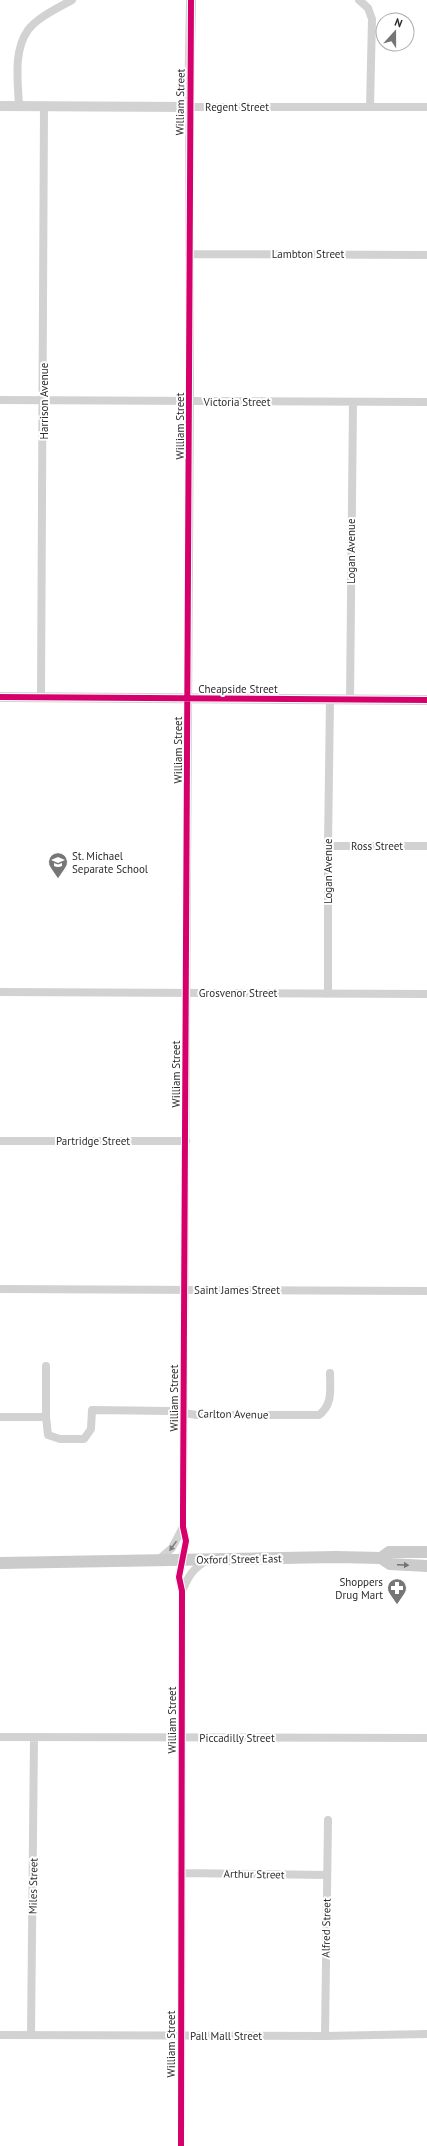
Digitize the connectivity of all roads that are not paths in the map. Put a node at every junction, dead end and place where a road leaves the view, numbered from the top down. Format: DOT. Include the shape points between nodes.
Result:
graph roads {
  1 [pos="72,0"];
  2 [pos="191,0"];
  3 [pos="359,0"];
  4 [pos="0,106"];
  5 [pos="18,106"];
  6 [pos="44,106"];
  7 [pos="190,107"];
  8 [pos="370,107"];
  9 [pos="427,107"];
  10 [pos="189,254"];
  11 [pos="427,255"];
  12 [pos="0,400"];
  13 [pos="44,400"];
  14 [pos="190,402"];
  15 [pos="427,402"];
  16 [pos="353,403"];
  17 [pos="0,697"];
  18 [pos="41,697"];
  19 [pos="188,699"];
  20 [pos="350,699"];
  21 [pos="330,700"];
  22 [pos="427,700"];
  23 [pos="328,846"];
  24 [pos="427,846"];
  25 [pos="0,992"];
  26 [pos="187,993"];
  27 [pos="328,994"];
  28 [pos="427,994"];
  29 [pos="186,1140"];
  30 [pos="0,1141"];
  31 [pos="0,1289"];
  32 [pos="185,1290"];
  33 [pos="427,1291"];
  34 [pos="46,1366"];
  35 [pos="330,1373"];
  36 [pos="184,1413"];
  37 [pos="0,1417"];
  38 [pos="46,1417"];
  39 [pos="183,1527"];
  40 [pos="427,1552"];
  41 [pos="382,1558"];
  42 [pos="183,1560"];
  43 [pos="207,1560"];
  44 [pos="157,1561"];
  45 [pos="0,1563"];
  46 [pos="427,1566"];
  47 [pos="182,1591"];
  48 [pos="0,1737"];
  49 [pos="34,1737"];
  50 [pos="182,1738"];
  51 [pos="427,1738"];
  52 [pos="328,1820"];
  53 [pos="181,1873"];
  54 [pos="327,1875"];
  55 [pos="427,2034"];
  56 [pos="0,2035"];
  57 [pos="31,2035"];
  58 [pos="181,2036"];
  59 [pos="325,2036"];
  60 [pos="181,2146"];
  1 -- 5 [label="street" via="28,30 18,56"];
  2 -- 7 [label="street, William Street"];
  3 -- 8 [label="street" via="368,8 372,20"];
  4 -- 5 [label="street, Regent Street"];
  5 -- 6 [label="street, Regent Street"];
  6 -- 7 [label="street, Regent Street"];
  6 -- 13 [label="street, Harrison Avenue"];
  7 -- 8 [label="street, Regent Street"];
  7 -- 10 [label="street, William Street"];
  8 -- 9 [label="street, Regent Street"];
  10 -- 11 [label="street, Lambton Street"];
  10 -- 14 [label="street, William Street"];
  12 -- 13 [label="street, Victoria Street"];
  13 -- 14 [label="street, Victoria Street"];
  13 -- 18 [label="street, Harrison Avenue"];
  14 -- 16 [label="street, Victoria Street"];
  14 -- 19 [label="street, William Street"];
  15 -- 16 [label="street, Victoria Street"];
  16 -- 20 [label="street, Logan Avenue"];
  17 -- 18 [label="street, Cheapside Street"];
  18 -- 19 [label="street, Cheapside Street"];
  19 -- 21 [label="street, Cheapside Street"];
  19 -- 26 [label="street, William Street"];
  20 -- 21 [label="street, Cheapside Street"];
  20 -- 22 [label="street, Cheapside Street"];
  21 -- 23 [label="street, Logan Avenue"];
  23 -- 24 [label="street, Ross Street"];
  23 -- 27 [label="street, Logan Avenue"];
  25 -- 26 [label="street, Grosvenor Street"];
  26 -- 27 [label="street, Grosvenor Street"];
  26 -- 29 [label="street, William Street"];
  27 -- 28 [label="street, Grosvenor Street"];
  29 -- 30 [label="street, Partridge Street"];
  29 -- 32 [label="street, William Street"];
  31 -- 32 [label="street, Saint James Street"];
  32 -- 33 [label="street, Saint James Street"];
  32 -- 36 [label="street, William Street"];
  34 -- 38 [label="street, Carlton Avenue"];
  35 -- 36 [label="street, Carlton Avenue" via="330,1402 319,1415"];
  36 -- 38 [label="street, Carlton Avenue" via="92,1410 91,1429 84,1439 60,1439 48,1435"];
  36 -- 39 [label="street, William Street"];
  37 -- 38 [label="street"];
  39 -- 42 [label="street, William Street" via="186,1541"];
  39 -- 44 [label="street, William Street, one-way" via="172,1548"];
  40 -- 41 [label="main road, Oxford Street East" via="389,1552"];
  41 -- 43 [label="main road, Oxford Street East"];
  41 -- 46 [label="main road, Oxford Street East, one-way" via="390,1564"];
  42 -- 43 [label="main road, Oxford Street East"];
  42 -- 44 [label="main road, Oxford Street East"];
  42 -- 47 [label="street, William Street" via="179,1577"];
  43 -- 47 [label="street" via="193,1570 185,1580"];
  44 -- 45 [label="main road, Oxford Street East"];
  47 -- 50 [label="street, William Street"];
  48 -- 49 [label="street, Piccadilly Street"];
  49 -- 50 [label="street, Piccadilly Street"];
  49 -- 57 [label="street, Miles Street"];
  50 -- 51 [label="street, Piccadilly Street"];
  50 -- 53 [label="street, William Street"];
  52 -- 54 [label="street, Alfred Street"];
  53 -- 54 [label="street, Arthur Street"];
  53 -- 58 [label="street, William Street"];
  54 -- 59 [label="street, Alfred Street"];
  55 -- 59 [label="street, Pall Mall Street"];
  56 -- 57 [label="street, Pall Mall Street"];
  57 -- 58 [label="street, Pall Mall Street"];
  58 -- 59 [label="street, Pall Mall Street"];
  58 -- 60 [label="street, William Street"];
}
